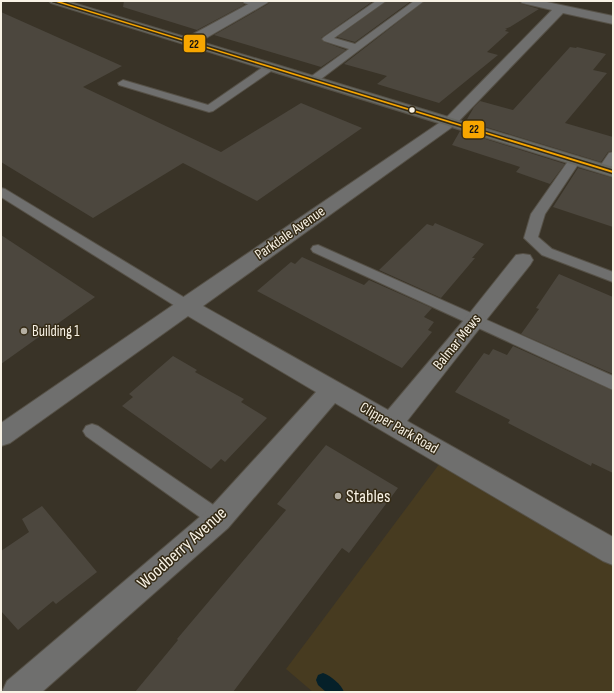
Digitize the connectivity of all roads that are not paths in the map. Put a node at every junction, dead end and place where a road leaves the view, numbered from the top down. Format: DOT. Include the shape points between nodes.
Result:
graph roads {
  1 [pos="55,1"];
  2 [pos="382,1"];
  3 [pos="420,1"];
  4 [pos="526,1"];
  5 [pos="256,2"];
  6 [pos="560,9"];
  7 [pos="613,20"];
  8 [pos="190,42"];
  9 [pos="357,48"];
  10 [pos="270,67"];
  11 [pos="314,80"];
  12 [pos="123,83"];
  13 [pos="450,122"];
  14 [pos="574,160"];
  15 [pos="610,166"];
  16 [pos="1,192"];
  17 [pos="318,249"];
  18 [pos="523,260"];
  19 [pos="613,277"];
  20 [pos="185,305"];
  21 [pos="476,320"];
  22 [pos="613,383"];
  23 [pos="332,390"];
  24 [pos="391,424"];
  25 [pos="92,431"];
  26 [pos="1,436"];
  27 [pos="218,519"];
  28 [pos="613,552"];
  29 [pos="18,692"];
  1 -- 8 [label="main road"];
  2 -- 9 [label="lane" via="327,39"];
  3 -- 9 [label="lane"];
  4 -- 6 [label="street"];
  5 -- 8 [label="street"];
  6 -- 7 [label="street"];
  6 -- 13 [label="street, Parkdale Avenue"];
  8 -- 10 [label="main road"];
  9 -- 11 [label="lane"];
  10 -- 11 [label="main road"];
  10 -- 12 [label="lane" via="209,109"];
  11 -- 13 [label="main road"];
  13 -- 14 [label="main road"];
  13 -- 20 [label="street, Parkdale Avenue"];
  14 -- 15 [label="main road"];
  14 -- 19 [label="lane" via="538,214 531,238 551,254"];
  16 -- 20 [label="lane"];
  17 -- 21 [label="lane"];
  18 -- 21 [label="street, Balmar Mews"];
  20 -- 23 [label="street, Clipper Park Road"];
  20 -- 26 [label="street, Parkdale Avenue"];
  21 -- 22 [label="lane"];
  21 -- 24 [label="street, Balmar Mews"];
  23 -- 24 [label="street, Clipper Park Road"];
  23 -- 27 [label="street, Woodberry Avenue"];
  24 -- 28 [label="street, Clipper Park Road"];
  25 -- 27 [label="lane"];
  27 -- 29 [label="street, Woodberry Avenue"];
}
